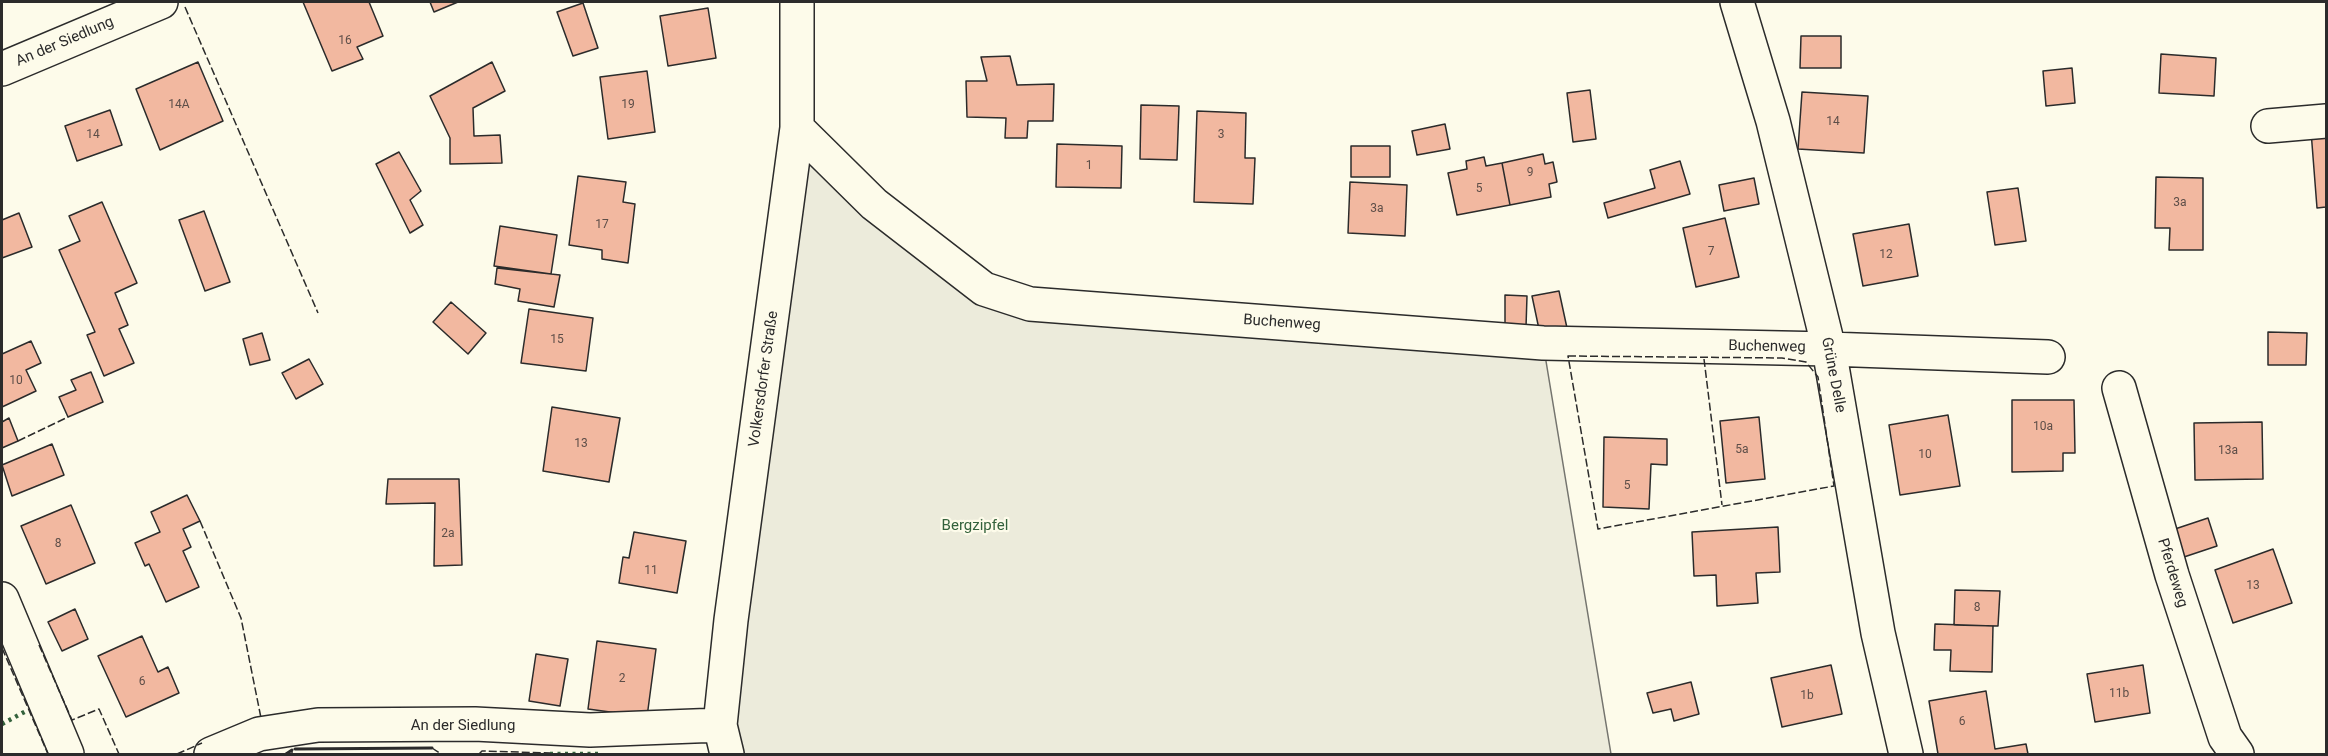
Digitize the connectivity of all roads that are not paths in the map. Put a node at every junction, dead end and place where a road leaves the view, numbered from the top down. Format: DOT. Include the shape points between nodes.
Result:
graph roads {
  1 [pos="161,2"];
  2 [pos="797,2"];
  3 [pos="1737,2"];
  4 [pos="2,69"];
  5 [pos="2326,121"];
  6 [pos="2268,126"];
  7 [pos="798,128"];
  8 [pos="1829,349"];
  9 [pos="2048,357"];
  10 [pos="2119,388"];
  11 [pos="2,599"];
  12 [pos="723,740"];
  13 [pos="67,754"];
  14 [pos="211,754"];
  15 [pos="1906,754"];
  16 [pos="2237,754"];
  1 -- 4 [label="street, An der Siedlung"];
  2 -- 7 [label="street, Volkersdorfer Straße"];
  3 -- 8 [label="street, Grüne Delle" via="1773,121"];
  5 -- 6 [label="street"];
  7 -- 8 [label="street, Buchenweg" via="874,204 984,290 1030,304 1543,343"];
  7 -- 12 [label="street, Volkersdorfer Straße" via="736,579"];
  8 -- 9 [label="street, Buchenweg"];
  8 -- 15 [label="street, Grüne Delle" via="1878,633"];
  10 -- 16 [label="street, Pferdeweg" via="2172,575 2226,737"];
  11 -- 13 [label="street"];
  12 -- 14 [label="street, An der Siedlung" via="475,724 318,725 259,734"];
}
